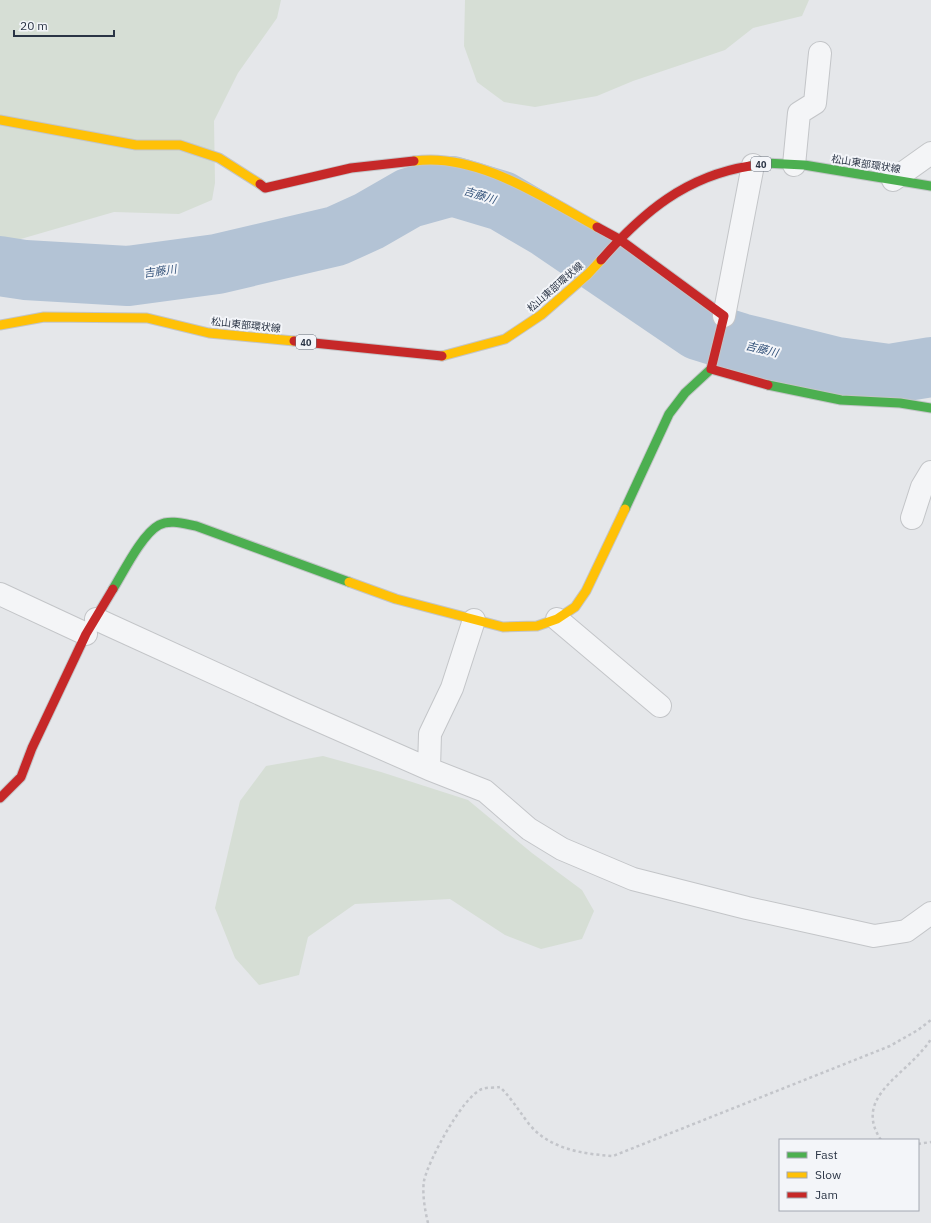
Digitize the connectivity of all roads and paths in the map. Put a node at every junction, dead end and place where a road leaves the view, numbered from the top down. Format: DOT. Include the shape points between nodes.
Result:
graph roads {
  1 [pos="820,53"];
  2 [pos="0,120"];
  3 [pos="931,154"];
  4 [pos="753,165"];
  5 [pos="794,165"];
  6 [pos="893,180"];
  7 [pos="931,186"];
  8 [pos="617,242"];
  9 [pos="723,320"];
  10 [pos="0,325"];
  11 [pos="711,369"];
  12 [pos="931,408"];
  13 [pos="931,472"];
  14 [pos="912,518"];
  15 [pos="0,594"];
  16 [pos="557,619"];
  17 [pos="474,620"];
  18 [pos="91,626"];
  19 [pos="660,706"];
  20 [pos="430,769"];
  21 [pos="0,798"];
  22 [pos="931,913"];
  23 [pos="931,1020"];
  24 [pos="931,1038"];
  25 [pos="880,1139"];
  26 [pos="931,1142"];
  27 [pos="919,1144"];
  28 [pos="428,1223"];
  1 -- 5 [label="street" via="815,103 799,113"];
  2 -- 8 [label="street" via="136,145 180,145 219,158 265,188 350,168 428,159 474,166 519,184"];
  3 -- 6 [label="street"];
  4 -- 5 [label="street, 松山東部環状線 / 40"];
  4 -- 8 [label="street, 松山東部環状線 / 40" via="730,169 692,183 655,207"];
  4 -- 9 [label="street"];
  5 -- 6 [label="street, 松山東部環状線 / 40"];
  6 -- 7 [label="street, 松山東部環状線 / 40"];
  8 -- 9 [label="street"];
  8 -- 10 [label="street, 松山東部環状線 / 40" via="588,274 541,315 505,339 446,356 209,332 147,318 44,317"];
  9 -- 11 [label="street"];
  11 -- 12 [label="street" via="769,385 841,400 900,403"];
  11 -- 16 [label="street" via="685,393 669,414 586,591 575,607"];
  13 -- 14 [label="street" via="922,487"];
  15 -- 18 [label="street"];
  16 -- 17 [label="street" via="537,626 503,627"];
  16 -- 19 [label="street"];
  17 -- 18 [label="street" via="396,598 196,526 176,522 159,526 142,542"];
  17 -- 20 [label="street" via="452,688 430,734"];
  18 -- 20 [label="street"];
  18 -- 21 [label="street" via="32,748 21,777"];
  20 -- 22 [label="street" via="484,791 529,829 562,849 633,879 874,936 906,930"];
  23 -- 28 [label="path" via="890,1046 613,1156 584,1154 557,1144 539,1134 529,1124 500,1087 481,1089 465,1103 432,1155 424,1181"];
  24 -- 25 [label="path" via="912,1062 881,1092 871,1113 873,1128"];
  26 -- 27 [label="path"];
}
